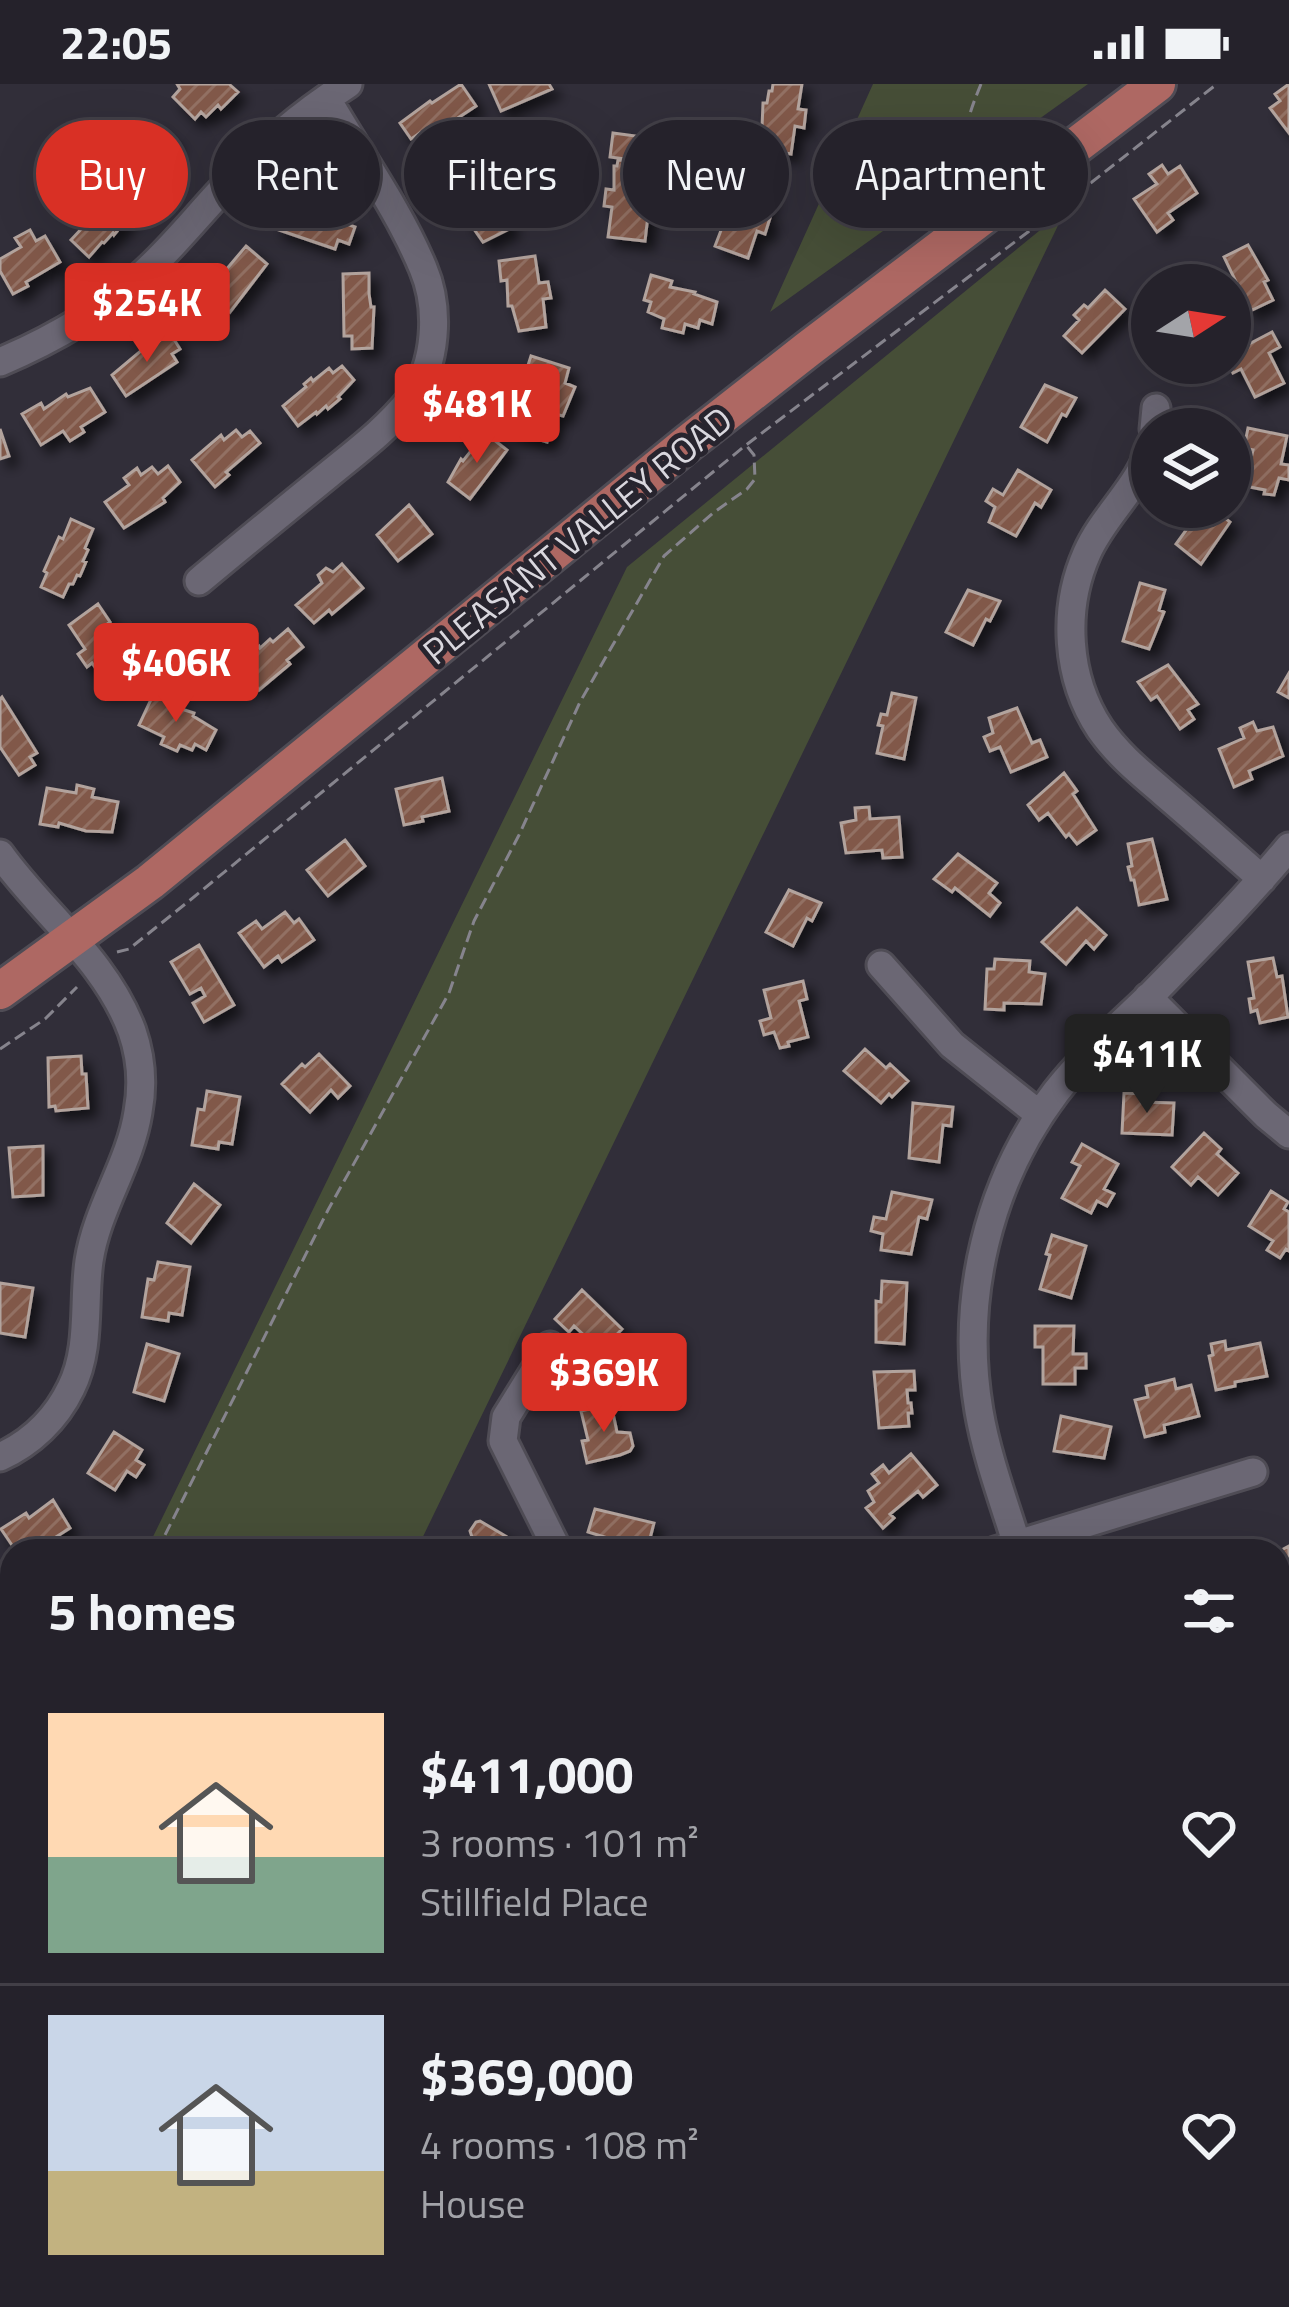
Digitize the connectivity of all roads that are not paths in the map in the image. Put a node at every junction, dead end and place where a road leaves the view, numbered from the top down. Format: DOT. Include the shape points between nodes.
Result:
graph roads {
  1 [pos="1157,84"];
  2 [pos="338,92"];
  3 [pos="0,362"];
  4 [pos="1131,487"];
  5 [pos="199,581"];
  6 [pos="1289,848"];
  7 [pos="0,854"];
  8 [pos="1262,879"];
  9 [pos="83,953"];
  10 [pos="880,965"];
  11 [pos="0,991"];
  12 [pos="1148,997"];
  13 [pos="1040,1115"];
  14 [pos="1289,1134"];
  15 [pos="550,1346"];
  16 [pos="0,1457"];
  17 [pos="1253,1472"];
  18 [pos="552,1539"];
  19 [pos="1008,1539"];
  20 [pos="1042,1539"];
  1 -- 9 [label="main road, PLEASANT VALLEY ROAD" via="688,443 211,833"];
  2 -- 3 [label="street" via="252,160 100,308"];
  2 -- 5 [label="street" via="423,269 433,314 426,368 411,399 380,431"];
  4 -- 8 [label="street" via="1096,533 1078,575 1070,621 1075,668 1090,712 1121,755"];
  6 -- 8 [label="street"];
  7 -- 9 [label="street"];
  8 -- 12 [label="street"];
  9 -- 11 [label="main road, PLEASANT VALLEY ROAD"];
  9 -- 16 [label="street" via="131,1030 140,1065 138,1116 94,1236 74,1383 42,1429"];
  10 -- 13 [label="street" via="952,1046"];
  12 -- 13 [label="street"];
  12 -- 14 [label="street"];
  13 -- 19 [label="street" via="994,1210 973,1320 979,1414"];
  15 -- 18 [label="street" via="506,1418 503,1441"];
  17 -- 20 [label="street"];
}
